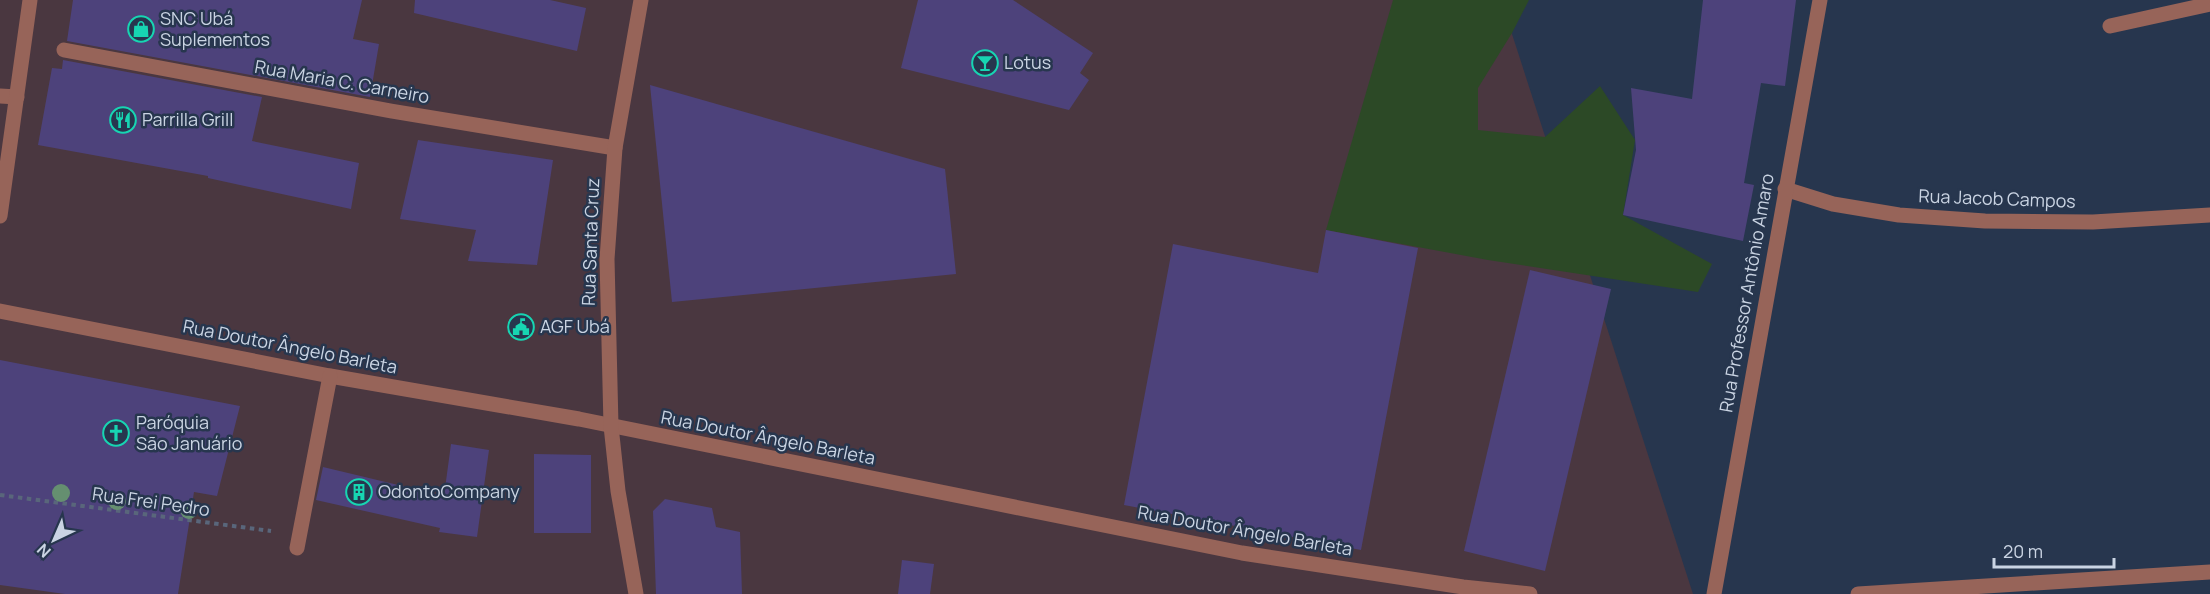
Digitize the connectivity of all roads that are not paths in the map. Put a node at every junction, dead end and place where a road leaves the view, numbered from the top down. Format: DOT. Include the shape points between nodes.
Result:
graph roads {
  1 [pos="30,0"];
  2 [pos="641,0"];
  3 [pos="1820,0"];
  4 [pos="2210,4"];
  5 [pos="2110,26"];
  6 [pos="64,50"];
  7 [pos="0,96"];
  8 [pos="17,97"];
  9 [pos="615,148"];
  10 [pos="1785,189"];
  11 [pos="2210,215"];
  12 [pos="0,216"];
  13 [pos="0,311"];
  14 [pos="330,376"];
  15 [pos="611,426"];
  16 [pos="298,542"];
  17 [pos="2210,572"];
  18 [pos="636,594"];
  19 [pos="1530,594"];
  20 [pos="1714,594"];
  21 [pos="1858,594"];
  1 -- 8 [label="street"];
  2 -- 9 [label="street, Rua Santa Cruz"];
  3 -- 10 [label="street, Rua Professor Antônio Amaro"];
  4 -- 5 [label="street"];
  6 -- 9 [label="street, Rua Maria C. Carneiro"];
  7 -- 8 [label="street"];
  8 -- 12 [label="street"];
  9 -- 15 [label="street, Rua Santa Cruz" via="607,260"];
  10 -- 11 [label="street, Rua Jacob Campos" via="1833,204 1899,215 1985,221 2093,222"];
  10 -- 20 [label="street, Rua Professor Antônio Amaro"];
  13 -- 14 [label="street, Rua Doutor Ângelo Barleta"];
  14 -- 15 [label="street, Rua Doutor Ângelo Barleta"];
  14 -- 16 [label="street"];
  15 -- 18 [label="street, Rua Santa Cruz"];
  15 -- 19 [label="street, Rua Doutor Ângelo Barleta" via="1242,553"];
  17 -- 21 [label="street"];
}
